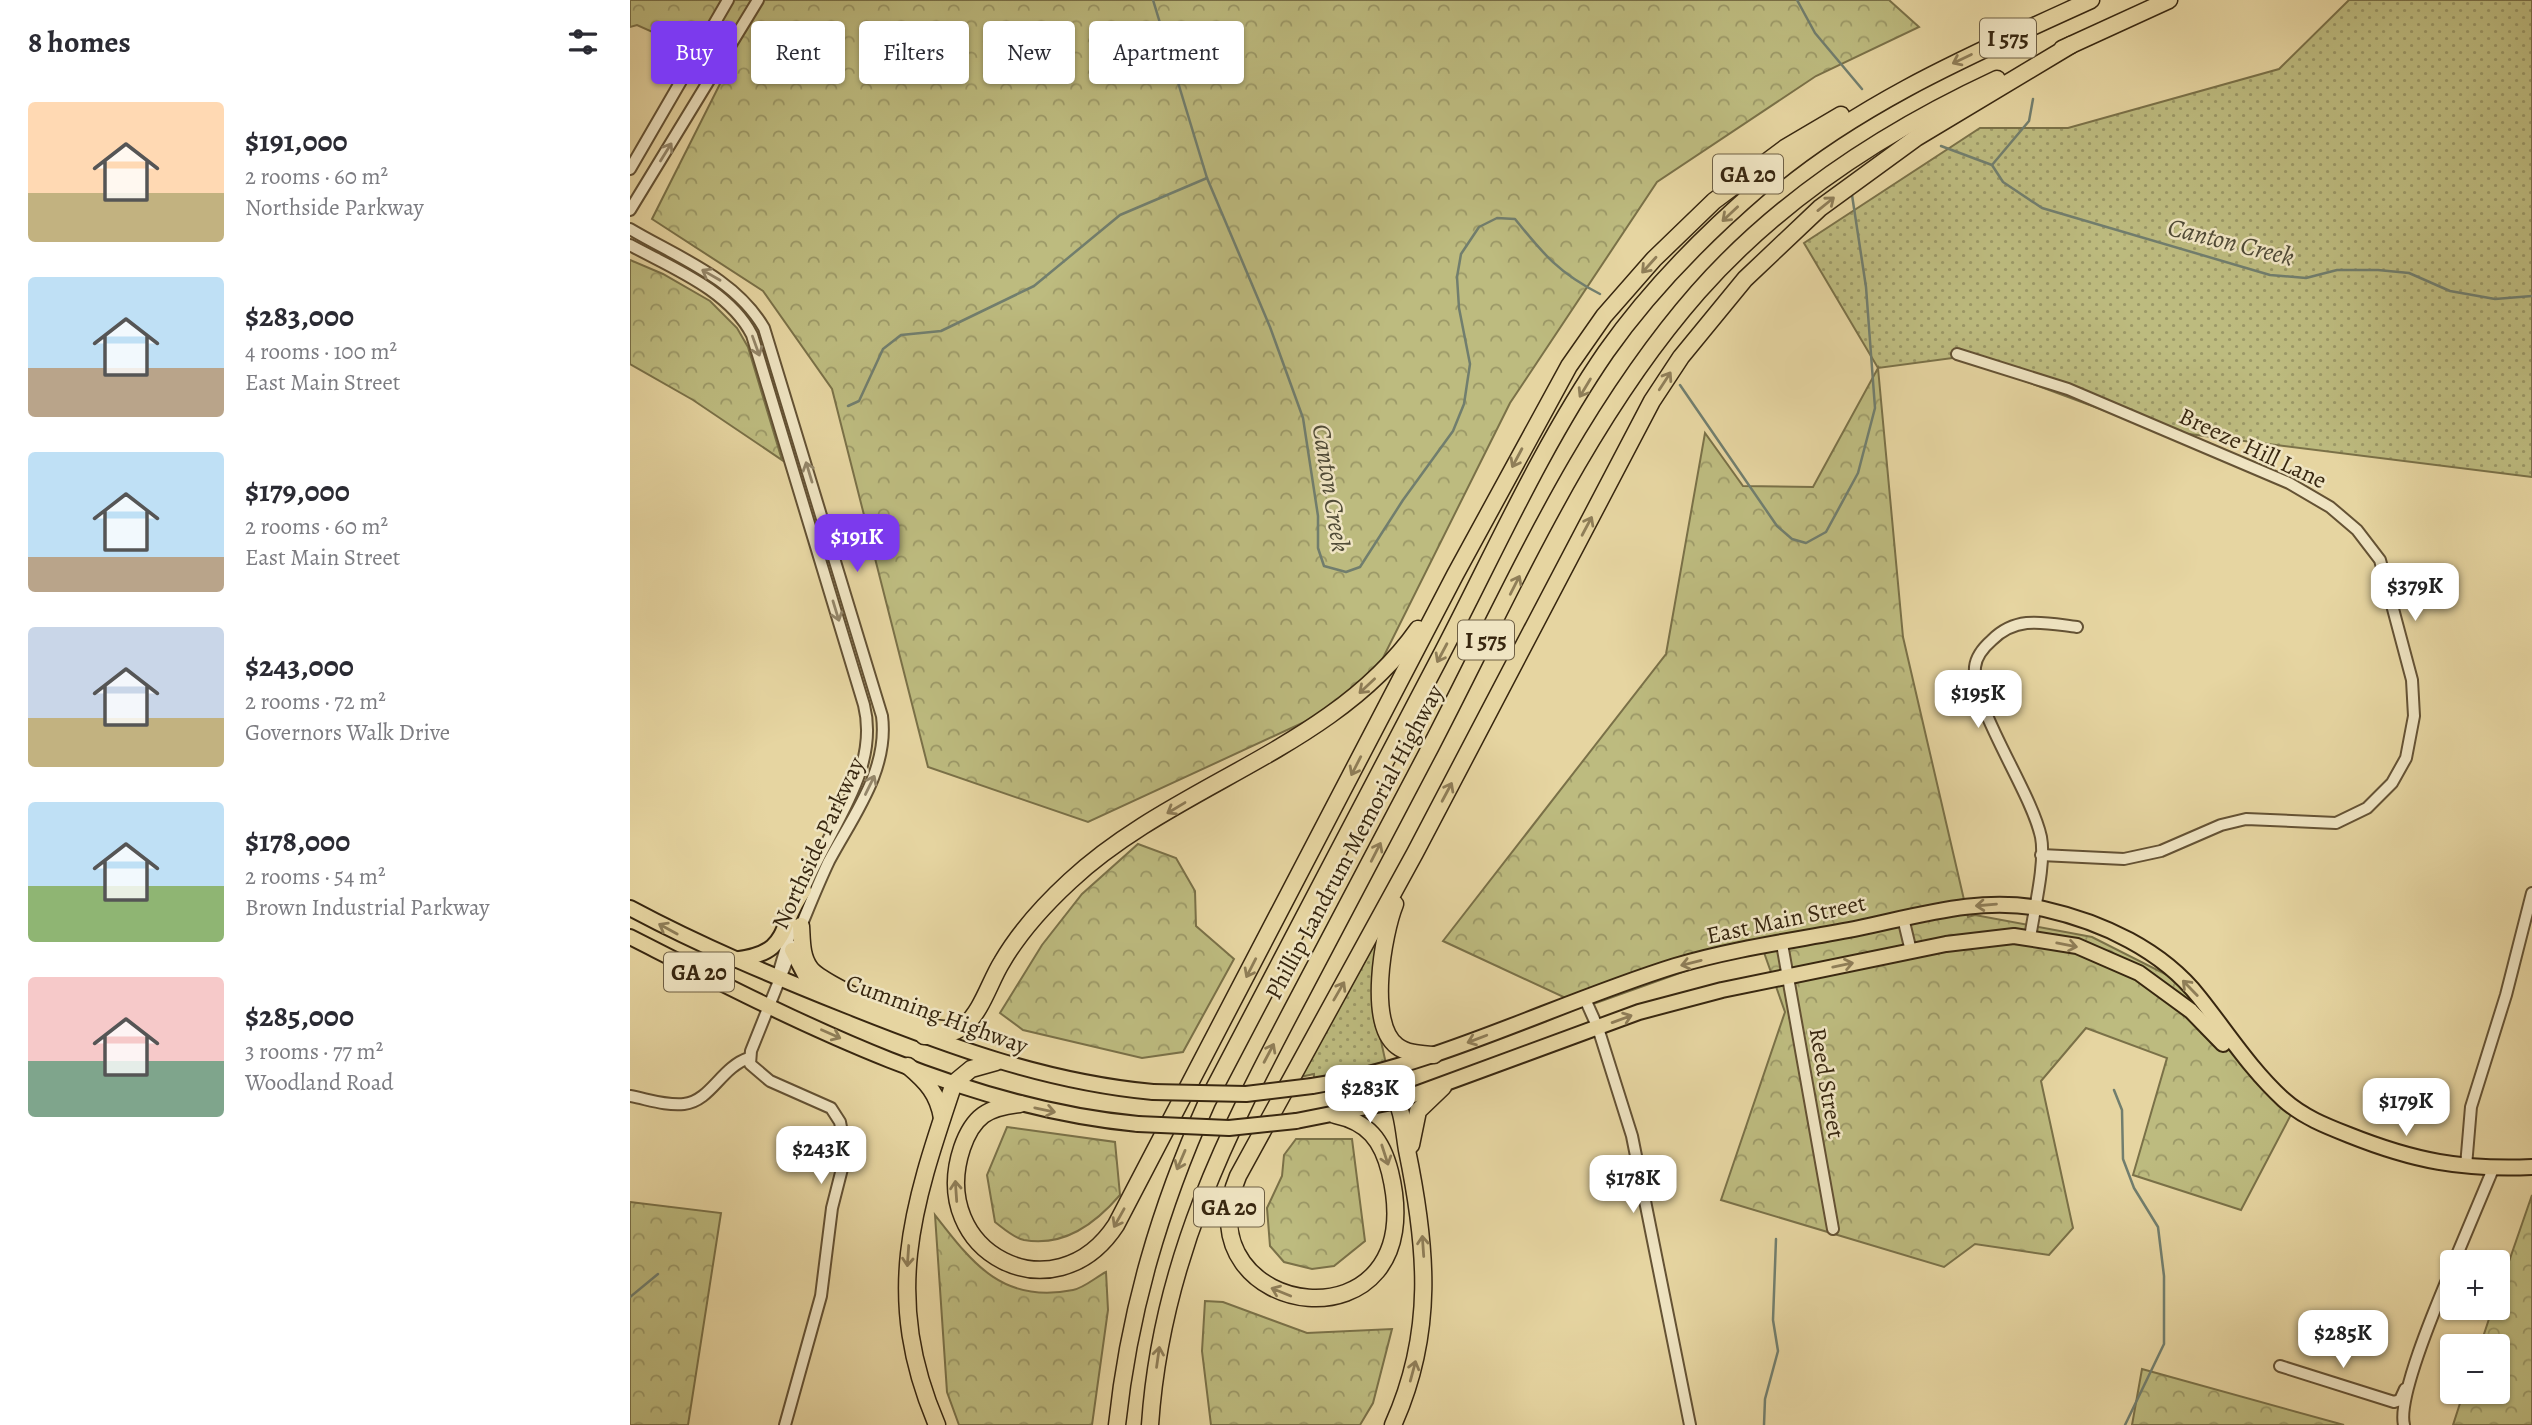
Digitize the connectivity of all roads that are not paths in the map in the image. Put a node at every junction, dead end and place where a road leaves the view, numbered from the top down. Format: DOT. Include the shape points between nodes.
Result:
graph roads {
  1 [pos="728,0"];
  2 [pos="758,0"];
  3 [pos="2091,0"];
  4 [pos="2169,0"];
  5 [pos="2071,45"];
  6 [pos="1926,77"];
  7 [pos="630,169"];
  8 [pos="630,210"];
  9 [pos="630,229"];
  10 [pos="630,245"];
  11 [pos="630,253"];
  12 [pos="644,253"];
  13 [pos="1957,354"];
  14 [pos="1455,575"];
  15 [pos="2077,627"];
  16 [pos="1415,853"];
  17 [pos="2041,855"];
  18 [pos="804,890"];
  19 [pos="2532,893"];
  20 [pos="630,908"];
  21 [pos="2034,908"];
  22 [pos="1903,918"];
  23 [pos="801,926"];
  24 [pos="630,937"];
  25 [pos="2030,938"];
  26 [pos="1782,944"];
  27 [pos="792,950"];
  28 [pos="1911,951"];
  29 [pos="733,960"];
  30 [pos="1787,976"];
  31 [pos="778,978"];
  32 [pos="992,979"];
  33 [pos="826,997"];
  34 [pos="1585,999"];
  35 [pos="768,1006"];
  36 [pos="1598,1028"];
  37 [pos="924,1036"];
  38 [pos="1434,1055"];
  39 [pos="749,1058"];
  40 [pos="996,1062"];
  41 [pos="908,1066"];
  42 [pos="1360,1076"];
  43 [pos="954,1083"];
  44 [pos="1443,1087"];
  45 [pos="1246,1094"];
  46 [pos="630,1096"];
  47 [pos="2280,1097"];
  48 [pos="1397,1101"];
  49 [pos="1020,1104"];
  50 [pos="1335,1115"];
  51 [pos="942,1118"];
  52 [pos="1409,1161"];
  53 [pos="2466,1166"];
  54 [pos="2532,1167"];
  55 [pos="2493,1169"];
  56 [pos="1833,1229"];
  57 [pos="2459,1250"];
  58 [pos="2440,1300"];
  59 [pos="2280,1366"];
  60 [pos="2410,1381"];
  61 [pos="785,1425"];
  62 [pos="937,1425"];
  63 [pos="1117,1425"];
  64 [pos="1150,1425"];
  65 [pos="1393,1425"];
  66 [pos="1690,1425"];
  67 [pos="2404,1425"];
  1 -- 7 [label="street"];
  8 -- 2 [label="street, one-way"];
  3 -- 6 [label="highway, Phillip Landrum Memorial Highway / I 575, one-way"];
  4 -- 5 [label="highway, Phillip Landrum Memorial Highway / I 575"];
  16 -- 5 [label="highway, GA 20, one-way" via="1652,401 1717,311 1775,249 1853,182 1916,138"];
  64 -- 5 [label="highway, Phillip Landrum Memorial Highway / I 575, one-way" via="1171,1296 1197,1206 1222,1150 1559,500 1628,381 1707,282 1817,184 1931,111"];
  6 -- 14 [label="highway, GA 20, one-way" via="1839,116 1785,148 1714,201 1654,259 1604,316 1569,366"];
  6 -- 63 [label="highway, Phillip Landrum Memorial Highway / I 575, one-way" via="1825,137 1730,213 1632,318 1584,389 1207,1102 1144,1270 1127,1346"];
  23 -- 9 [label="street, Northside Parkway, one-way" via="875,775 883,741 880,709 764,328 727,285"];
  10 -- 12 [label="street, Northside Parkway"];
  11 -- 12 [label="street"];
  12 -- 18 [label="street, Northside Parkway, one-way" via="723,299 752,335 864,705 869,729 865,761"];
  13 -- 17 [label="street, Breeze Hill Lane" via="2068,388 2289,483 2330,507 2357,530 2380,560 2412,680 2414,716 2406,758 2392,783 2367,808 2336,823 2246,818 2161,851 2124,859"];
  14 -- 32 [label="highway, GA 20, one-way" via="1405,647 1363,690 1303,733 1095,859 1035,916"];
  14 -- 49 [label="highway, one-way" via="1116,1225 1083,1259 1057,1269 1020,1268 996,1258 967,1228 956,1199 959,1157 975,1120 990,1108"];
  15 -- 17 [label="street" via="2016,623 1986,645 1975,667 1987,712 2037,825"];
  16 -- 38 [label="highway" via="1385,940 1382,1006 1392,1041 1403,1049"];
  50 -- 16 [label="highway, GA 20, one-way" via="1360,1123 1383,1148 1398,1211 1394,1239 1374,1274 1352,1290 1325,1298 1285,1295 1263,1283 1244,1263 1231,1231 1230,1197 1304,1051"];
  17 -- 21 [label="street"];
  18 -- 29 [label="main road" via="779,942 768,952"];
  18 -- 31 [label="street, Northside Parkway"];
  19 -- 53 [label="street" via="2471,1107"];
  29 -- 20 [label="main road, Cumming Highway / GA 20, one-way"];
  21 -- 22 [label="main road, East Main Street, one-way" via="1992,904"];
  21 -- 25 [label="street"];
  47 -- 21 [label="main road, East Main Street, one-way" via="2174,971 2118,934"];
  22 -- 26 [label="main road, East Main Street"];
  22 -- 28 [label="street"];
  23 -- 27 [label="street, Northside Parkway"];
  23 -- 32 [label="highway" via="805,960 827,984 939,1029 950,1029 963,1020 979,990"];
  24 -- 35 [label="main road, GA 20"];
  25 -- 28 [label="main road, East Main Street" via="1960,942"];
  25 -- 47 [label="main road, East Main Street, one-way" via="2077,946 2139,973 2191,1012 2249,1073"];
  26 -- 30 [label="street, Reed Street"];
  26 -- 34 [label="main road, East Main Street, one-way" via="1676,966"];
  27 -- 31 [label="street, Northside Parkway"];
  27 -- 33 [label="main road" via="801,970"];
  30 -- 28 [label="main road, East Main Street, one-way"];
  29 -- 31 [label="main road, Cumming Highway / GA 20"];
  36 -- 30 [label="main road, East Main Street, one-way" via="1651,1009"];
  30 -- 56 [label="street, Reed Street"];
  31 -- 33 [label="main road, Cumming Highway / GA 20"];
  31 -- 35 [label="street"];
  32 -- 37 [label="highway, GA 20" via="963,1027"];
  33 -- 37 [label="main road, Cumming Highway / GA 20"];
  34 -- 36 [label="street"];
  34 -- 38 [label="main road, East Main Street, one-way"];
  35 -- 39 [label="street"];
  35 -- 41 [label="main road, GA 20, one-way"];
  36 -- 44 [label="main road, East Main Street"];
  36 -- 66 [label="street" via="1632,1136"];
  37 -- 40 [label="main road, Cumming Highway"];
  38 -- 42 [label="main road, East Main Street"];
  39 -- 46 [label="street" via="726,1069 692,1102 672,1104"];
  39 -- 61 [label="street" via="756,1072 831,1108 845,1139 821,1296"];
  40 -- 43 [label="highway" via="971,1069"];
  40 -- 45 [label="main road, Cumming Highway, bridge" via="1076,1082 1153,1092"];
  41 -- 43 [label="main road, GA 20"];
  41 -- 51 [label="highway" via="930,1086"];
  42 -- 45 [label="main road, East Main Street, bridge"];
  42 -- 48 [label="highway" via="1382,1084"];
  43 -- 49 [label="main road, GA 20"];
  43 -- 51 [label="highway"];
  44 -- 48 [label="main road, East Main Street"];
  44 -- 52 [label="highway" via="1418,1111"];
  47 -- 53 [label="main road, East Main Street" via="2316,1122 2385,1150"];
  48 -- 50 [label="main road, East Main Street"];
  48 -- 52 [label="highway"];
  49 -- 50 [label="main road, East Main Street / GA 20, one-way, bridge" via="1138,1124 1229,1128"];
  51 -- 62 [label="highway, one-way" via="912,1220 907,1287 917,1369"];
  65 -- 52 [label="highway, one-way" via="1415,1363 1424,1290 1422,1228"];
  53 -- 55 [label="main road, East Main Street"];
  54 -- 55 [label="main road, East Main Street"];
  55 -- 57 [label="street"];
  58 -- 60 [label="street"];
  59 -- 60 [label="street" via="2394,1402 2400,1400"];
  60 -- 67 [label="street"];
}
